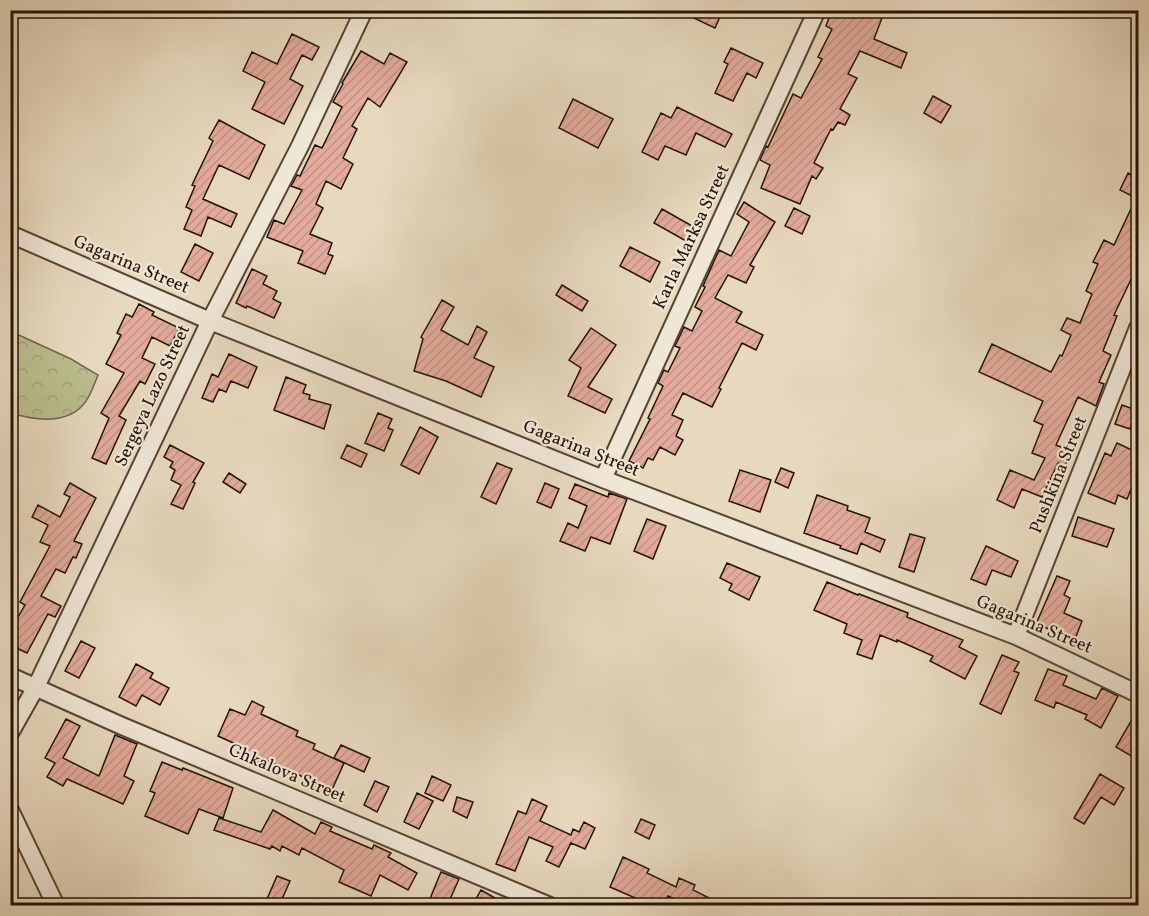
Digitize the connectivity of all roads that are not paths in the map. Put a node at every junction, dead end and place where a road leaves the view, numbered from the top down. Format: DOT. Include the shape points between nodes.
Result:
graph roads {
  1 [pos="364,10"];
  2 [pos="817,10"];
  3 [pos="10,234"];
  4 [pos="210,321"];
  5 [pos="1138,328"];
  6 [pos="603,479"];
  7 [pos="1016,636"];
  8 [pos="10,676"];
  9 [pos="36,687"];
  10 [pos="1138,694"];
  11 [pos="10,733"];
  12 [pos="10,810"];
  13 [pos="56,906"];
  14 [pos="550,906"];
  1 -- 4 [label="street, Sergeya Lazo Street"];
  2 -- 6 [label="street, Karla Marksa Street"];
  3 -- 4 [label="street, Gagarina Street"];
  4 -- 6 [label="street, Gagarina Street"];
  4 -- 9 [label="street, Sergeya Lazo Street"];
  5 -- 7 [label="street, Pushkina Street"];
  6 -- 7 [label="street, Gagarina Street"];
  7 -- 10 [label="street, Gagarina Street"];
  8 -- 9 [label="street, Chkalova Street"];
  9 -- 11 [label="street, Sergeya Lazo Street"];
  9 -- 14 [label="street, Chkalova Street"];
  12 -- 13 [label="street"];
}
